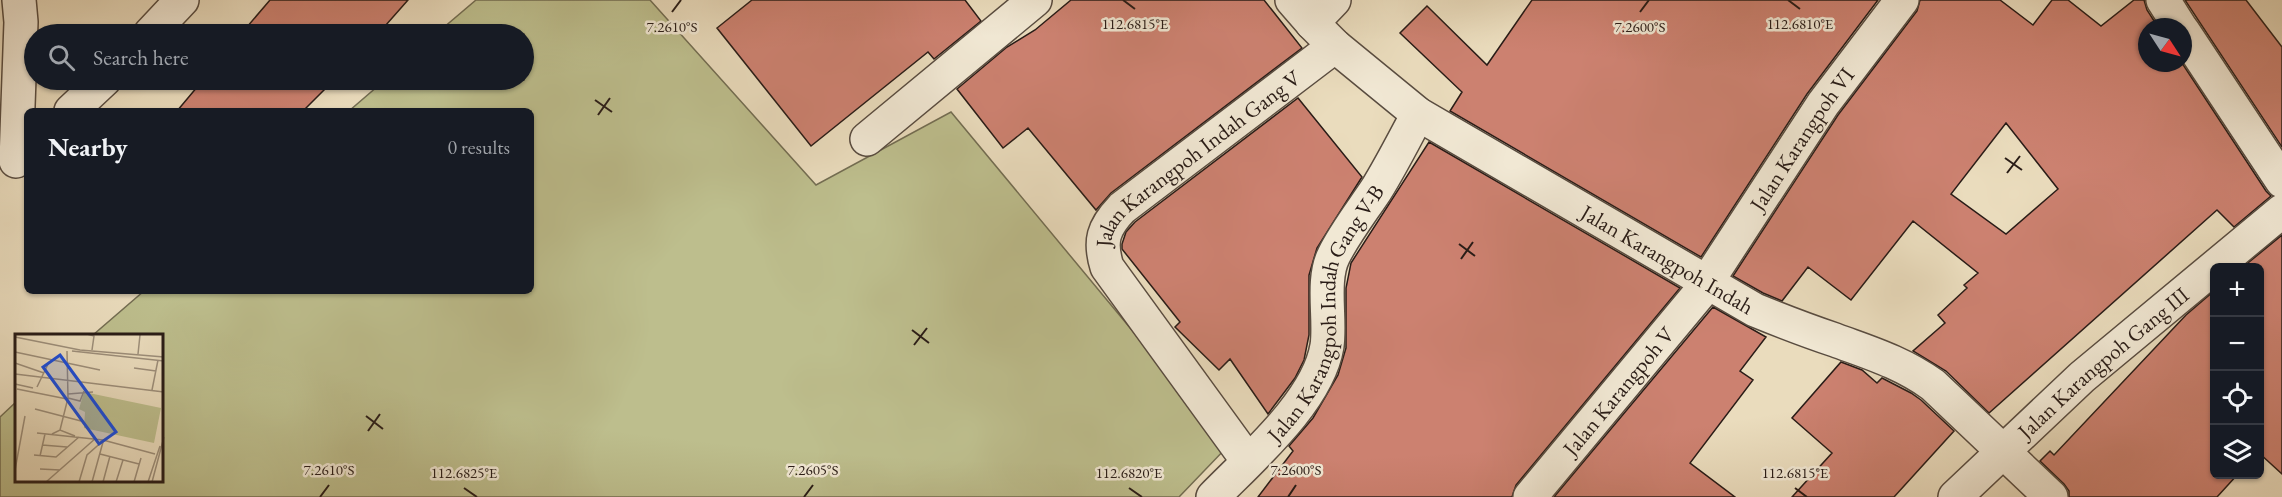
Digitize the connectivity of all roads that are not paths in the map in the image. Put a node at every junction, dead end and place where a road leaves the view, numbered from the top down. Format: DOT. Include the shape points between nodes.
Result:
graph roads {
  1 [pos="19,0"];
  2 [pos="182,0"];
  3 [pos="1035,0"];
  4 [pos="1334,0"];
  5 [pos="1902,0"];
  6 [pos="2163,0"];
  7 [pos="1302,12"];
  8 [pos="2174,18"];
  9 [pos="155,20"];
  10 [pos="2192,45"];
  11 [pos="1335,46"];
  12 [pos="93,90"];
  13 [pos="74,108"];
  14 [pos="1419,114"];
  15 [pos="867,139"];
  16 [pos="11,156"];
  17 [pos="2282,181"];
  18 [pos="2282,211"];
  19 [pos="1706,283"];
  20 [pos="2002,452"];
  21 [pos="1248,461"];
  22 [pos="1213,497"];
  23 [pos="1530,497"];
  24 [pos="1955,497"];
  25 [pos="2051,497"];
  1 -- 16 [label="street" via="21,22"];
  2 -- 9 [label="street"];
  3 -- 15 [label="street"];
  4 -- 7 [label="street"];
  5 -- 19 [label="street, Jalan Karangpoh VI" via="1823,104"];
  6 -- 8 [label="street"];
  7 -- 11 [label="street, Jalan Karangpoh Indah"];
  10 -- 17 [label="street"];
  11 -- 14 [label="street, Jalan Karangpoh Indah"];
  11 -- 21 [label="street, Jalan Karangpoh Indah Gang V" via="1122,208 1111,220 1101,248 1107,267"];
  12 -- 13 [label="street"];
  14 -- 19 [label="street, Jalan Karangpoh Indah"];
  14 -- 21 [label="street, Jalan Karangpoh Indah Gang V-B" via="1333,256 1323,364 1295,411"];
  18 -- 20 [label="street, Jalan Karangpoh Gang III" via="2082,377"];
  19 -- 20 [label="street, Jalan Karangpoh Indah" via="1755,310 1915,372"];
  19 -- 23 [label="street, Jalan Karangpoh V"];
  20 -- 24 [label="street, Jalan Karangpoh Gang III"];
  20 -- 25 [label="street, Jalan Karangpoh Indah"];
  21 -- 22 [label="street, Jalan Karangpoh Indah Gang V-B"];
}
